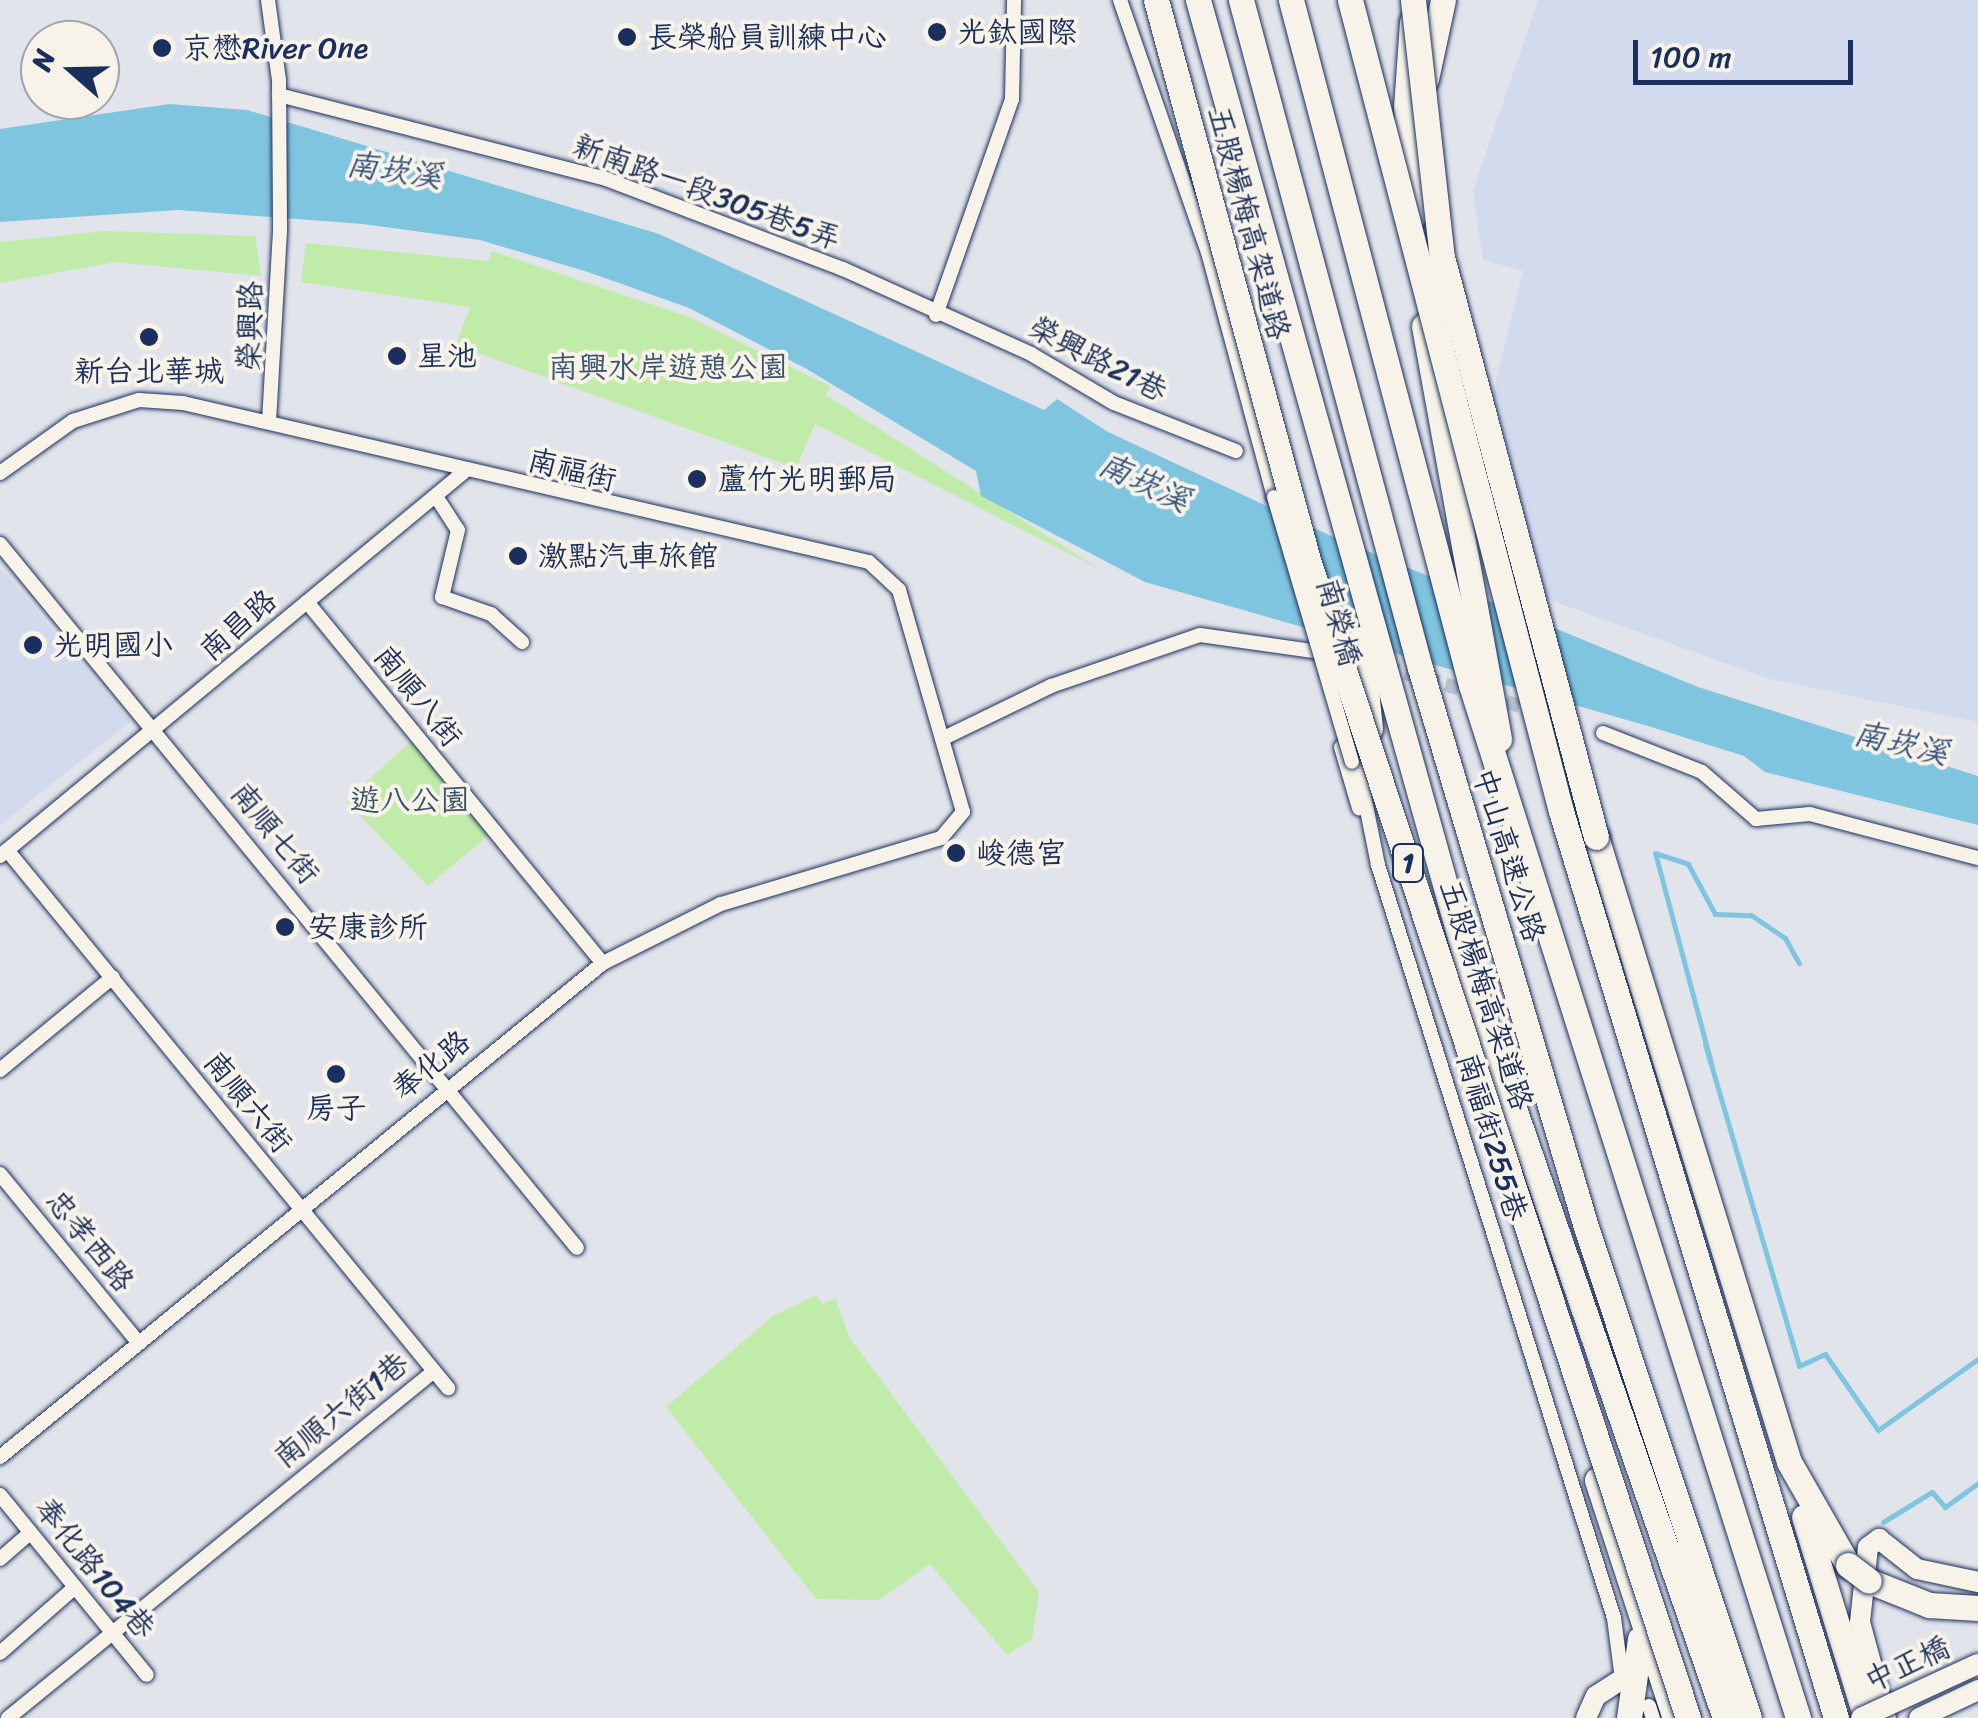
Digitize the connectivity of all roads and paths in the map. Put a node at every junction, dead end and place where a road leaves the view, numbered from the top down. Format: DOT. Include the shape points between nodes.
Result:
graph roads {
  1 [pos="268,0"];
  2 [pos="1014,0"];
  3 [pos="1120,0"];
  4 [pos="1156,0"];
  5 [pos="1184,0"];
  6 [pos="1198,0"];
  7 [pos="1241,0"];
  8 [pos="1292,0"];
  9 [pos="1350,0"];
  10 [pos="1417,0"];
  11 [pos="1447,0"];
  12 [pos="279,94"];
  13 [pos="1222,101"];
  14 [pos="1422,110"];
  15 [pos="1414,213"];
  16 [pos="936,314"];
  17 [pos="269,420"];
  18 [pos="1236,451"];
  19 [pos="464,472"];
  20 [pos="0,473"];
  21 [pos="438,498"];
  22 [pos="0,544"];
  23 [pos="307,602"];
  24 [pos="522,642"];
  25 [pos="1370,658"];
  26 [pos="158,731"];
  27 [pos="1603,733"];
  28 [pos="946,737"];
  29 [pos="1502,768"];
  30 [pos="958,826"];
  31 [pos="4,853"];
  32 [pos="1978,858"];
  33 [pos="1378,866"];
  34 [pos="603,962"];
  35 [pos="113,978"];
  36 [pos="0,1070"];
  37 [pos="445,1089"];
  38 [pos="0,1174"];
  39 [pos="299,1210"];
  40 [pos="577,1248"];
  41 [pos="138,1342"];
  42 [pos="434,1371"];
  43 [pos="448,1388"];
  44 [pos="0,1457"];
  45 [pos="1789,1462"];
  46 [pos="0,1496"];
  47 [pos="30,1533"];
  48 [pos="0,1559"];
  49 [pos="1978,1582"];
  50 [pos="75,1588"];
  51 [pos="1978,1608"];
  52 [pos="1638,1614"];
  53 [pos="110,1631"];
  54 [pos="0,1653"];
  55 [pos="1978,1664"];
  56 [pos="147,1676"];
  57 [pos="1622,1678"];
  58 [pos="1978,1690"];
  59 [pos="1643,1714"];
  60 [pos="8,1718"];
  61 [pos="1586,1718"];
  62 [pos="1676,1718"];
  63 [pos="1688,1718"];
  64 [pos="1725,1718"];
  65 [pos="1749,1718"];
  66 [pos="1798,1718"];
  67 [pos="1836,1718"];
  68 [pos="1864,1718"];
  69 [pos="1886,1718"];
  70 [pos="1920,1718"];
  1 -- 12 [label="street"];
  2 -- 16 [label="street" via="1012,99"];
  3 -- 33 [label="street, 南榮橋, bridge" via="1209,256"];
  4 -- 63 [label="highway, 五股楊梅高架道路 / 1, bridge" via="1308,560"];
  5 -- 13 [label="highway"];
  6 -- 13 [label="highway"];
  7 -- 65 [label="highway, 中山高速公路 / 1" via="1420,668 1586,1226"];
  8 -- 29 [label="highway, 中山高速公路" via="1470,684"];
  9 -- 67 [label="highway, bridge" via="1561,811"];
  10 -- 14 [label="highway, bridge"];
  10 -- 15 [label="highway" via="1406,59"];
  11 -- 14 [label="highway" via="1434,29"];
  12 -- 16 [label="street, 新南路一段305巷5弄" via="606,179 843,269"];
  12 -- 17 [label="street, 榮興路" via="280,232"];
  13 -- 25 [label="highway"];
  14 -- 15 [label="highway"];
  14 -- 45 [label="highway, bridge" via="1442,257 1596,836"];
  15 -- 29 [label="highway" via="1424,330 1496,694"];
  16 -- 18 [label="street, 榮興路21巷" via="1114,403"];
  17 -- 19 [label="street, 南福街"];
  17 -- 20 [label="street, 南福街" via="140,400 73,421"];
  19 -- 21 [label="street, 南昌路"];
  19 -- 28 [label="street, 南福街" via="878,567 898,590"];
  21 -- 23 [label="street, 南昌路"];
  21 -- 24 [label="street" via="458,530 442,597 490,614"];
  22 -- 26 [label="street, 南順七街"];
  23 -- 26 [label="street, 南昌路"];
  23 -- 34 [label="street, 南順八街"];
  25 -- 52 [label="highway" via="1367,718 1439,989"];
  25 -- 64 [label="highway" via="1480,1010"];
  26 -- 31 [label="street, 南昌路"];
  26 -- 37 [label="street, 南順七街"];
  27 -- 32 [label="street" via="1702,772 1756,819 1810,814"];
  28 -- 30 [label="street, 南福街"];
  28 -- 33 [label="street, 南福街255巷" via="1051,686 1200,635 1325,650 1359,762"];
  29 -- 66 [label="highway, 中山高速公路"];
  30 -- 34 [label="street, 奉化路" via="722,904"];
  31 -- 35 [label="street, 南順六街"];
  33 -- 57 [label="street, 南福街255巷" via="1614,1618"];
  34 -- 37 [label="street, 奉化路"];
  35 -- 36 [label="street"];
  35 -- 39 [label="street, 南順六街"];
  37 -- 39 [label="street, 奉化路"];
  37 -- 40 [label="street, 南順七街"];
  38 -- 41 [label="street, 忠孝西路"];
  39 -- 41 [label="street, 奉化路"];
  39 -- 42 [label="street, 南順六街"];
  41 -- 44 [label="street, 奉化路"];
  42 -- 43 [label="street, 南順六街"];
  42 -- 53 [label="street, 南順六街1巷"];
  45 -- 51 [label="highway, bridge" via="1848,1565 1930,1605"];
  45 -- 68 [label="highway"];
  46 -- 47 [label="street, 奉化路104巷"];
  47 -- 48 [label="street"];
  47 -- 50 [label="street, 奉化路104巷"];
  49 -- 69 [label="street" via="1917,1568 1879,1539 1868,1547 1860,1622"];
  50 -- 53 [label="street, 奉化路104巷"];
  50 -- 54 [label="street"];
  52 -- 59 [label="highway"];
  52 -- 62 [label="highway"];
  53 -- 56 [label="street, 奉化路104巷"];
  53 -- 60 [label="street, 南順六街1巷"];
  55 -- 68 [label="street, 中正橋, bridge"];
  57 -- 61 [label="street" via="1596,1696"];
  58 -- 70 [label="street, 中正橋"];
}
